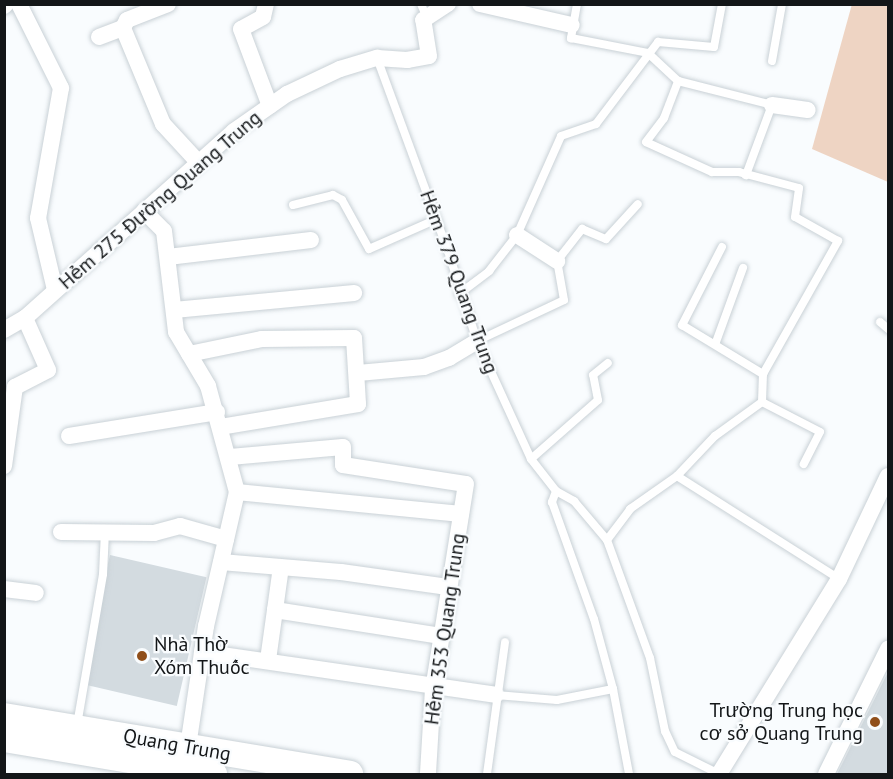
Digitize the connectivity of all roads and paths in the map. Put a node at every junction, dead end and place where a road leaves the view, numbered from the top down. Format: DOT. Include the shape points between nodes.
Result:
graph roads {
  1 [pos="19,4"];
  2 [pos="168,4"];
  3 [pos="266,4"];
  4 [pos="448,4"];
  5 [pos="577,4"];
  6 [pos="722,4"];
  7 [pos="782,4"];
  8 [pos="481,5"];
  9 [pos="424,10"];
  10 [pos="572,25"];
  11 [pos="123,28"];
  12 [pos="99,37"];
  13 [pos="648,53"];
  14 [pos="377,58"];
  15 [pos="772,61"];
  16 [pos="678,81"];
  17 [pos="772,105"];
  18 [pos="270,106"];
  19 [pos="808,110"];
  20 [pos="199,163"];
  21 [pos="746,175"];
  22 [pos="638,204"];
  23 [pos="293,205"];
  24 [pos="144,211"];
  25 [pos="437,219"];
  26 [pos="517,235"];
  27 [pos="312,240"];
  28 [pos="722,247"];
  29 [pos="168,257"];
  30 [pos="557,261"];
  31 [pos="743,268"];
  32 [pos="55,290"];
  33 [pos="354,293"];
  34 [pos="459,294"];
  35 [pos="174,310"];
  36 [pos="24,318"];
  37 [pos="880,322"];
  38 [pos="888,329"];
  39 [pos="4,330"];
  40 [pos="477,340"];
  41 [pos="716,342"];
  42 [pos="189,354"];
  43 [pos="608,363"];
  44 [pos="358,373"];
  45 [pos="763,374"];
  46 [pos="762,402"];
  47 [pos="219,420"];
  48 [pos="69,436"];
  49 [pos="230,457"];
  50 [pos="531,459"];
  51 [pos="804,464"];
  52 [pos="4,466"];
  53 [pos="677,476"];
  54 [pos="888,476"];
  55 [pos="556,491"];
  56 [pos="237,492"];
  57 [pos="461,514"];
  58 [pos="61,532"];
  59 [pos="105,532"];
  60 [pos="226,539"];
  61 [pos="607,540"];
  62 [pos="221,562"];
  63 [pos="281,567"];
  64 [pos="839,579"];
  65 [pos="448,587"];
  66 [pos="4,589"];
  67 [pos="36,593"];
  68 [pos="275,610"];
  69 [pos="441,636"];
  70 [pos="506,642"];
  71 [pos="888,649"];
  72 [pos="202,652"];
  73 [pos="268,660"];
  74 [pos="433,689"];
  75 [pos="613,689"];
  76 [pos="496,695"];
  77 [pos="4,716"];
  78 [pos="77,728"];
  79 [pos="4,739"];
  80 [pos="188,747"];
  81 [pos="209,774"];
  82 [pos="350,774"];
  83 [pos="428,774"];
  84 [pos="487,774"];
  85 [pos="629,774"];
  86 [pos="719,774"];
  87 [pos="826,774"];
  1 -- 32 [label="street" via="61,88 38,218"];
  2 -- 11 [label="street" via="127,20"];
  3 -- 18 [label="street" via="262,17 241,29"];
  4 -- 9 [label="street, Hẻm 275 Đường Quang Trung"];
  5 -- 10 [label="lane"];
  6 -- 13 [label="lane" via="714,46 658,42"];
  7 -- 15 [label="lane"];
  8 -- 10 [label="street"];
  9 -- 14 [label="street, Hẻm 275 Đường Quang Trung" via="429,56 407,60"];
  10 -- 13 [label="lane" via="571,38"];
  11 -- 12 [label="street"];
  11 -- 20 [label="street" via="163,124"];
  13 -- 16 [label="lane"];
  13 -- 26 [label="lane" via="596,124 561,136"];
  14 -- 18 [label="street, Hẻm 275 Đường Quang Trung" via="340,69"];
  14 -- 25 [label="lane, Hẻm 379 Quang Trung"];
  16 -- 17 [label="lane"];
  16 -- 21 [label="lane" via="664,118 646,142 712,172"];
  17 -- 19 [label="street"];
  17 -- 21 [label="lane"];
  18 -- 20 [label="street, Hẻm 275 Đường Quang Trung" via="234,130"];
  20 -- 24 [label="street, Hẻm 275 Đường Quang Trung"];
  21 -- 45 [label="lane" via="799,188 795,217 838,241"];
  22 -- 30 [label="lane" via="606,239 582,229"];
  23 -- 25 [label="lane" via="333,195 342,200 369,249"];
  24 -- 29 [label="street" via="164,231"];
  24 -- 32 [label="street, Hẻm 275 Đường Quang Trung"];
  25 -- 34 [label="lane, Hẻm 379 Quang Trung"];
  26 -- 30 [label="street"];
  26 -- 34 [label="lane" via="489,271"];
  27 -- 29 [label="street"];
  28 -- 41 [label="lane" via="682,325"];
  29 -- 35 [label="street"];
  30 -- 40 [label="lane" via="564,300"];
  31 -- 41 [label="lane"];
  32 -- 36 [label="street, Hẻm 275 Đường Quang Trung"];
  33 -- 35 [label="street"];
  34 -- 40 [label="lane, Hẻm 379 Quang Trung"];
  35 -- 42 [label="street" via="176,332"];
  36 -- 39 [label="street, Hẻm 275 Đường Quang Trung"];
  36 -- 52 [label="street" via="48,370 15,387"];
  37 -- 38 [label="lane"];
  40 -- 44 [label="street" via="449,358 424,367"];
  40 -- 50 [label="lane, Hẻm 379 Quang Trung"];
  41 -- 45 [label="lane"];
  42 -- 44 [label="street" via="262,339 350,336 355,342"];
  42 -- 47 [label="street" via="208,386"];
  43 -- 50 [label="lane" via="593,375 598,400"];
  44 -- 47 [label="street" via="358,404"];
  45 -- 46 [label="lane"];
  46 -- 51 [label="lane" via="820,432"];
  46 -- 53 [label="lane" via="715,436"];
  47 -- 48 [label="street"];
  47 -- 49 [label="street"];
  49 -- 56 [label="street"];
  49 -- 57 [label="street, Hẻm 353 Quang Trung" via="343,447 342,465 466,484"];
  50 -- 55 [label="lane, Hẻm 379 Quang Trung"];
  53 -- 61 [label="lane" via="630,509"];
  53 -- 64 [label="lane"];
  54 -- 64 [label="street"];
  55 -- 61 [label="lane, Hẻm 379 Quang Trung" via="574,501"];
  55 -- 75 [label="lane" via="552,502 594,619"];
  56 -- 57 [label="street"];
  56 -- 60 [label="street"];
  57 -- 65 [label="street, Hẻm 353 Quang Trung"];
  58 -- 59 [label="street"];
  59 -- 60 [label="street" via="154,533 180,526"];
  59 -- 78 [label="lane" via="103,574"];
  60 -- 62 [label="street"];
  61 -- 86 [label="lane" via="650,658 665,731 675,752"];
  62 -- 63 [label="street"];
  62 -- 72 [label="street"];
  63 -- 65 [label="street"];
  63 -- 68 [label="street"];
  64 -- 86 [label="street"];
  65 -- 69 [label="street, Hẻm 353 Quang Trung"];
  66 -- 67 [label="street"];
  68 -- 69 [label="street"];
  68 -- 73 [label="street"];
  69 -- 74 [label="street, Hẻm 353 Quang Trung"];
  70 -- 76 [label="lane"];
  71 -- 87 [label="street"];
  72 -- 73 [label="street"];
  72 -- 80 [label="street"];
  73 -- 74 [label="street"];
  74 -- 76 [label="street"];
  74 -- 83 [label="street, Hẻm 353 Quang Trung"];
  75 -- 76 [label="lane" via="557,700"];
  75 -- 85 [label="lane"];
  76 -- 84 [label="lane"];
  77 -- 78 [label="main road, Quang Trung"];
  78 -- 80 [label="main road, Quang Trung"];
  79 -- 81 [label="main road, Quang Trung"];
  80 -- 82 [label="main road, Quang Trung"];
}
